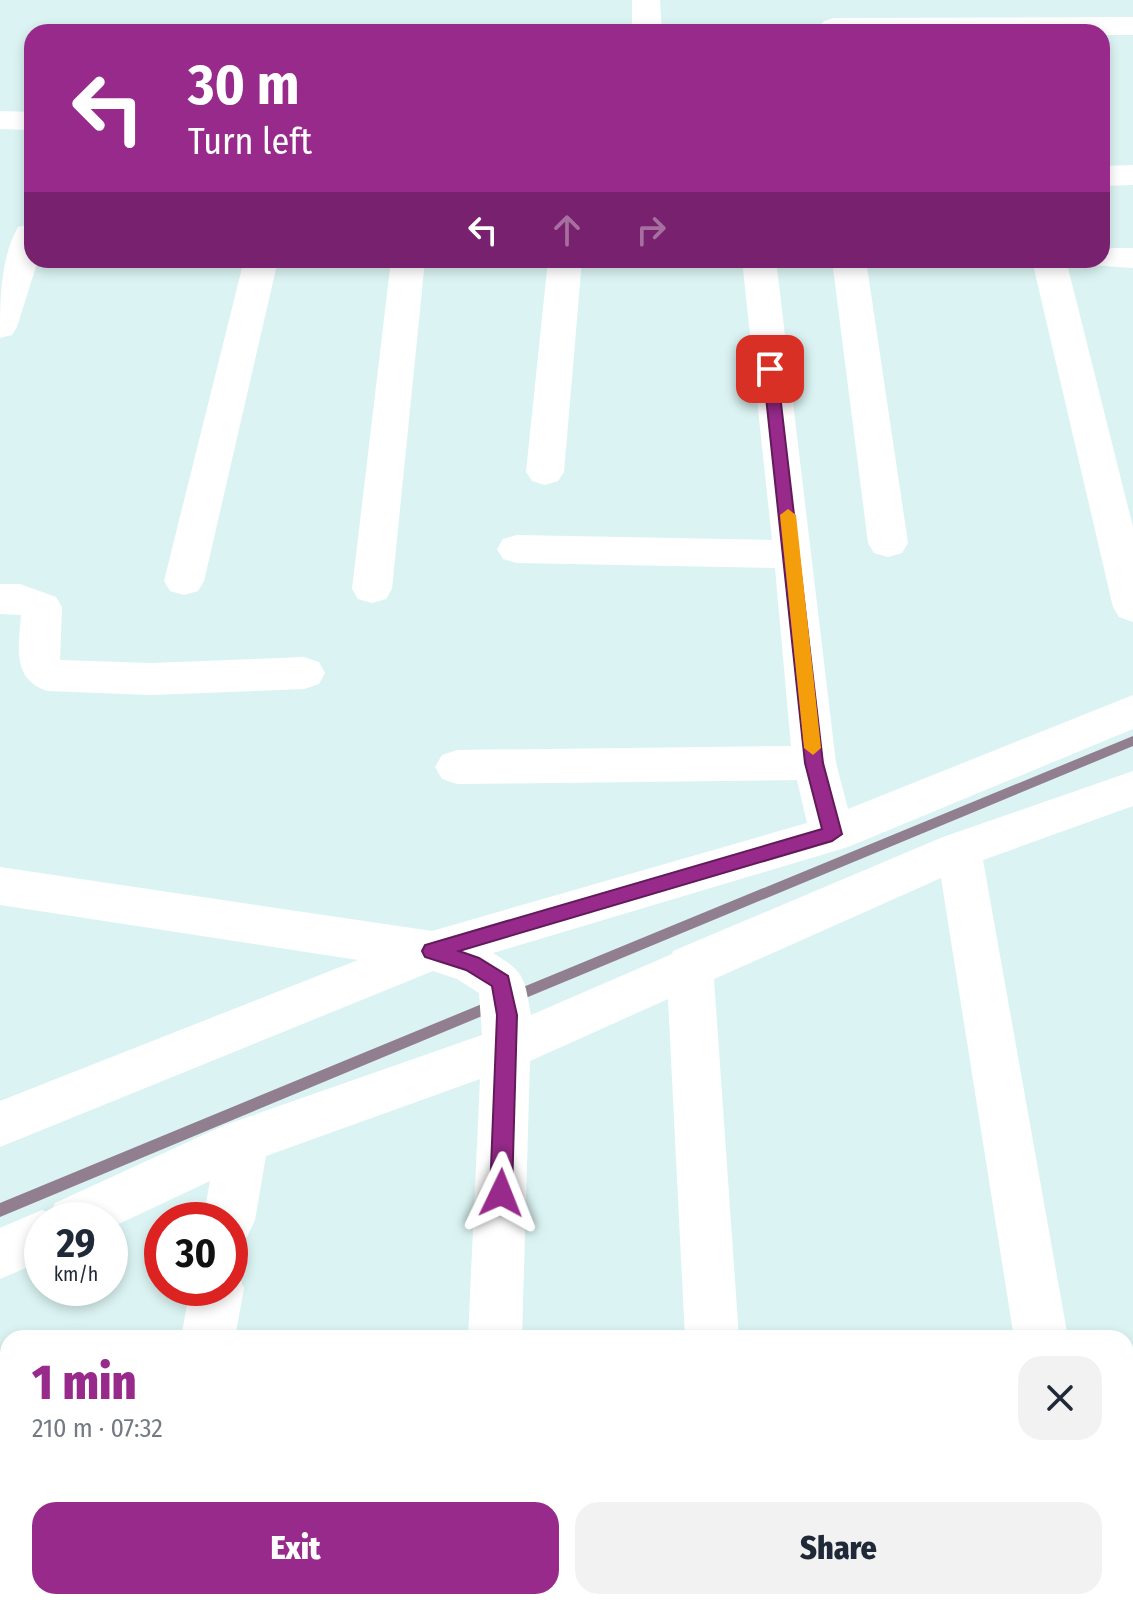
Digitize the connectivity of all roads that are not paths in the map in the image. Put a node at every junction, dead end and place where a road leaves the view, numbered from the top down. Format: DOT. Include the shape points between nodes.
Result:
graph roads {
  1 [pos="646,0"];
  2 [pos="832,20"];
  3 [pos="647,24"];
  4 [pos="934,24"];
  5 [pos="1110,26"];
  6 [pos="1133,26"];
  7 [pos="0,120"];
  8 [pos="24,121"];
  9 [pos="1133,175"];
  10 [pos="1110,176"];
  11 [pos="21,234"];
  12 [pos="1110,258"];
  13 [pos="1133,258"];
  14 [pos="259,268"];
  15 [pos="407,268"];
  16 [pos="564,268"];
  17 [pos="760,268"];
  18 [pos="850,268"];
  19 [pos="1051,268"];
  20 [pos="0,327"];
  21 [pos="545,472"];
  22 [pos="888,543"];
  23 [pos="517,549"];
  24 [pos="793,554"];
  25 [pos="184,581"];
  26 [pos="372,589"];
  27 [pos="0,599"];
  28 [pos="1133,607"];
  29 [pos="304,673"];
  30 [pos="1133,711"];
  31 [pos="814,763"];
  32 [pos="457,767"];
  33 [pos="1133,788"];
  34 [pos="832,834"];
  35 [pos="959,850"];
  36 [pos="0,886"];
  37 [pos="432,951"];
  38 [pos="690,965"];
  39 [pos="505,1015"];
  40 [pos="0,1124"];
  41 [pos="243,1141"];
  42 [pos="112,1202"];
  43 [pos="232,1202"];
  44 [pos="24,1243"];
  45 [pos="0,1254"];
  46 [pos="214,1306"];
  47 [pos="209,1330"];
  48 [pos="495,1330"];
  49 [pos="712,1330"];
  50 [pos="1040,1330"];
  1 -- 3 [label="street"];
  2 -- 4 [label="street"];
  5 -- 6 [label="street"];
  7 -- 8 [label="street"];
  9 -- 10 [label="street"];
  11 -- 20 [label="street"];
  12 -- 13 [label="street"];
  14 -- 25 [label="street"];
  15 -- 26 [label="street"];
  16 -- 21 [label="street"];
  17 -- 24 [label="street"];
  18 -- 22 [label="street"];
  19 -- 28 [label="street"];
  23 -- 24 [label="street"];
  24 -- 31 [label="street"];
  27 -- 29 [label="street" via="42,607 39,665 47,675 151,679"];
  30 -- 34 [label="street"];
  31 -- 32 [label="street"];
  31 -- 34 [label="street"];
  33 -- 35 [label="street"];
  34 -- 37 [label="street"];
  35 -- 38 [label="street"];
  35 -- 50 [label="street"];
  36 -- 37 [label="street"];
  37 -- 39 [label="street" via="472,964"];
  37 -- 40 [label="street"];
  38 -- 39 [label="street"];
  38 -- 49 [label="street"];
  39 -- 41 [label="street"];
  39 -- 48 [label="street"];
  41 -- 42 [label="street"];
  41 -- 43 [label="street"];
  44 -- 45 [label="street"];
  46 -- 47 [label="street"];
}
